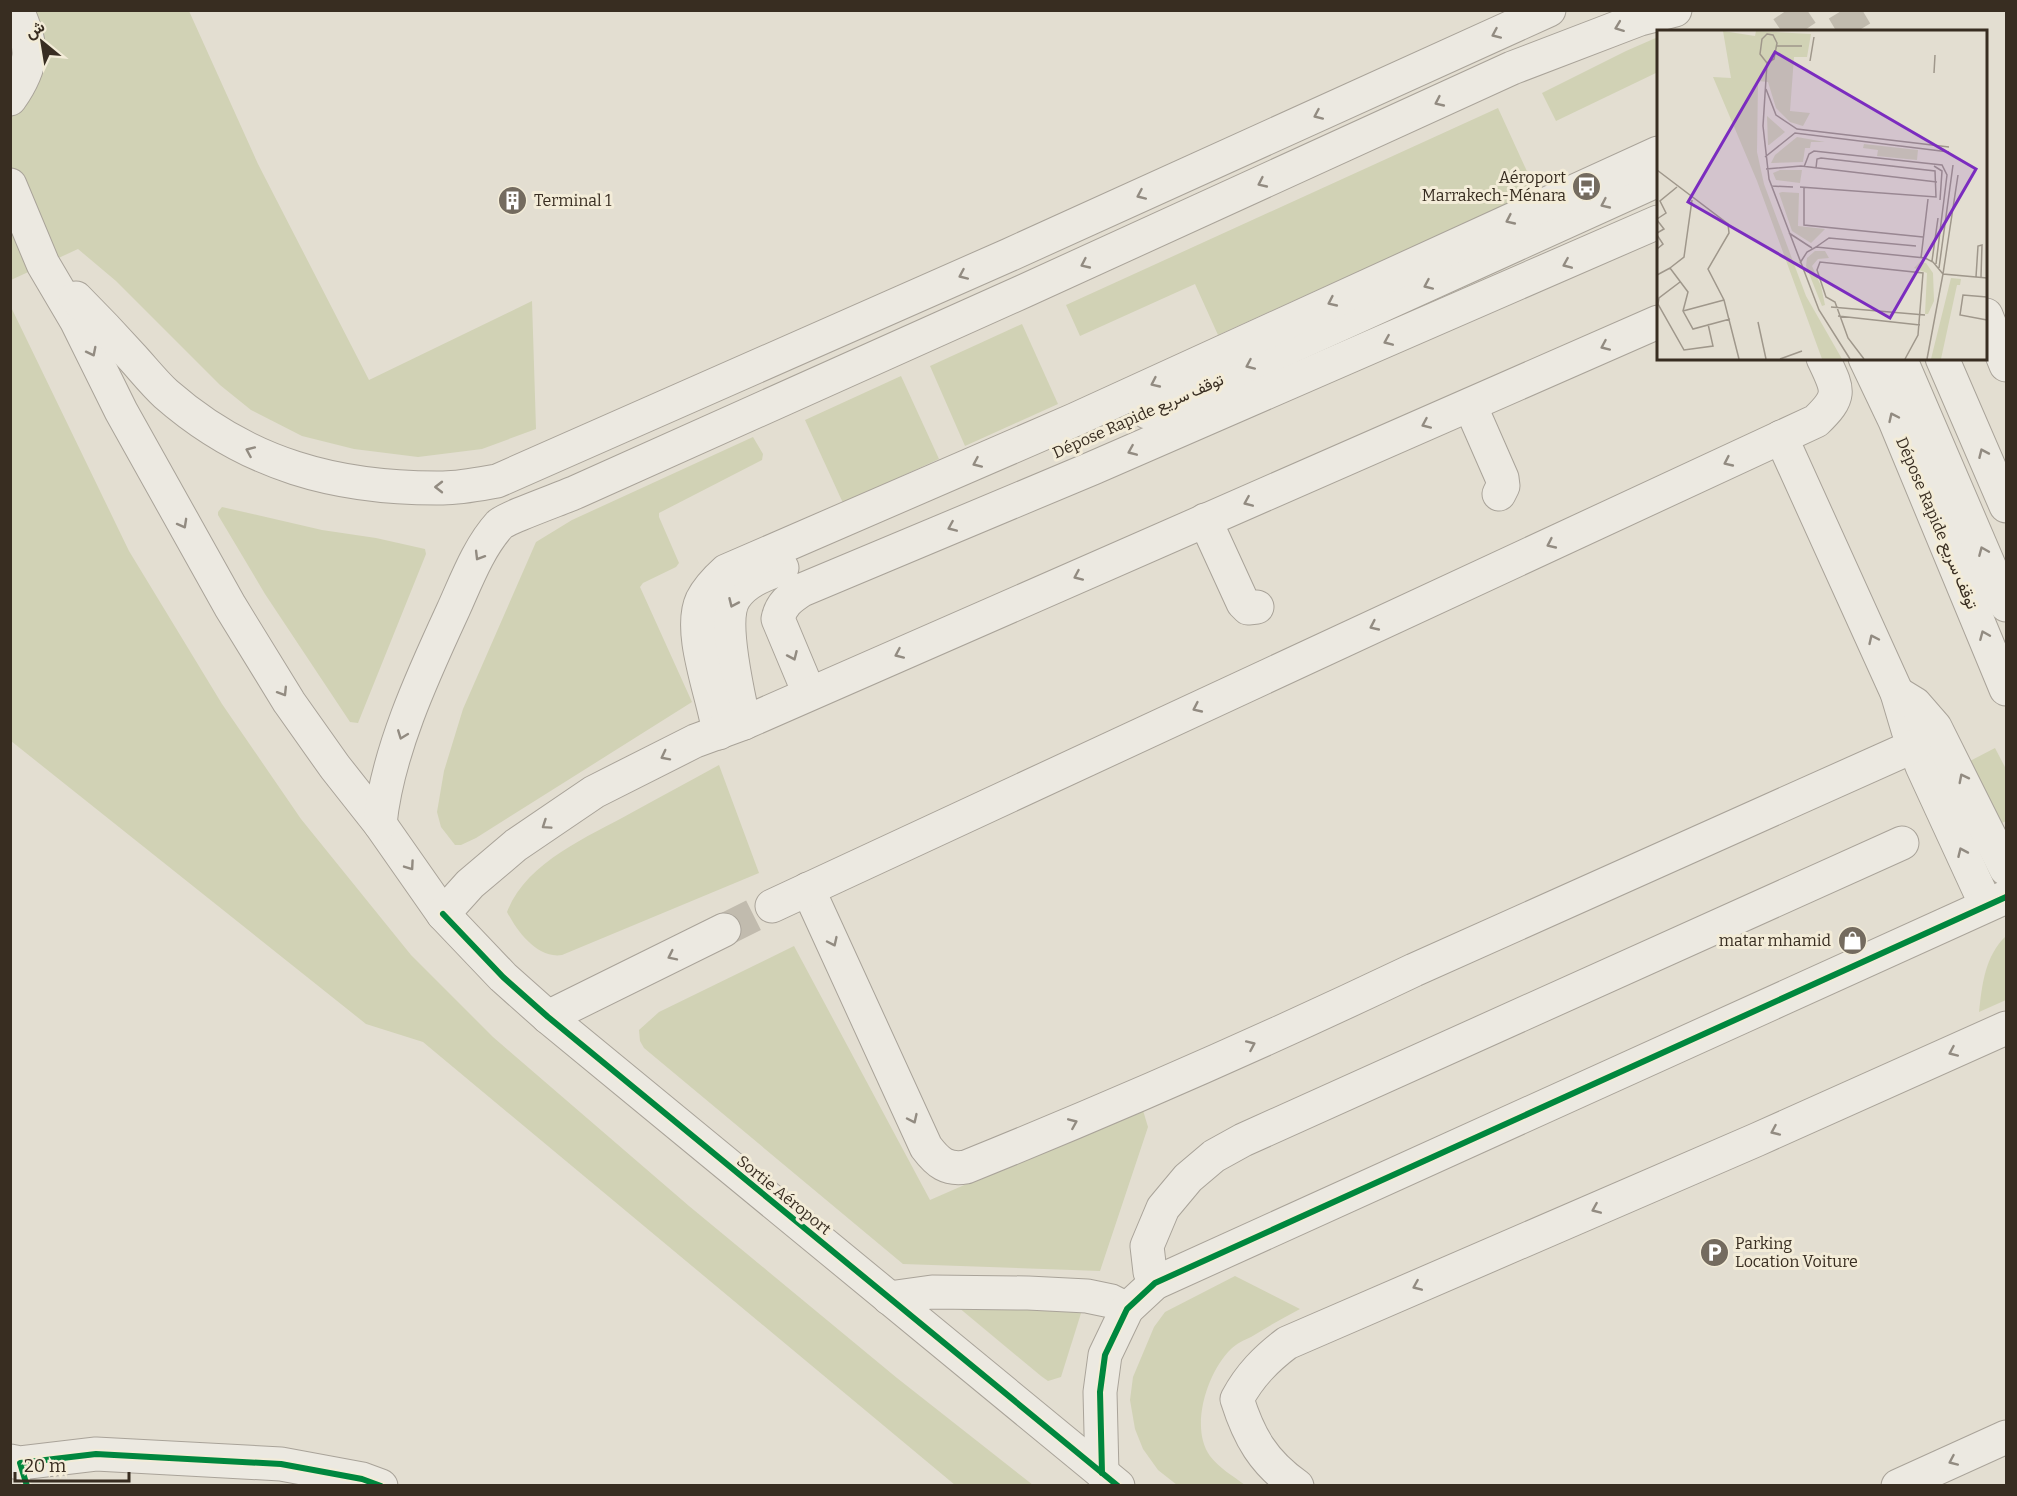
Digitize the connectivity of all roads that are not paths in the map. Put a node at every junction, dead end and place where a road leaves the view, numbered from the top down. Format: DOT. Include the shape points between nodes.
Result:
graph roads {
  1 [pos="17,10"];
  2 [pos="1549,10"];
  3 [pos="1675,10"];
  4 [pos="10,99"];
  5 [pos="1657,154"];
  6 [pos="1657,181"];
  7 [pos="10,185"];
  8 [pos="1657,223"];
  9 [pos="43,264"];
  10 [pos="1987,317"];
  11 [pos="1657,323"];
  12 [pos="1824,360"];
  13 [pos="1866,360"];
  14 [pos="1901,360"];
  15 [pos="1943,360"];
  16 [pos="2007,364"];
  17 [pos="1470,405"];
  18 [pos="1781,437"];
  19 [pos="497,482"];
  20 [pos="1499,494"];
  21 [pos="2007,506"];
  22 [pos="1205,520"];
  23 [pos="502,521"];
  24 [pos="2007,605"];
  25 [pos="1257,607"];
  26 [pos="2007,689"];
  27 [pos="809,693"];
  28 [pos="1898,693"];
  29 [pos="731,728"];
  30 [pos="1914,746"];
  31 [pos="380,824"];
  32 [pos="1902,843"];
  33 [pos="2007,869"];
  34 [pos="808,889"];
  35 [pos="1996,901"];
  36 [pos="772,906"];
  37 [pos="443,914"];
  38 [pos="724,930"];
  39 [pos="548,1017"];
  40 [pos="2007,1028"];
  41 [pos="1155,1283"];
  42 [pos="889,1298"];
  43 [pos="1127,1309"];
  44 [pos="2007,1437"];
  45 [pos="19,1470"];
  46 [pos="1110,1479"];
  47 [pos="381,1485"];
  48 [pos="1297,1485"];
  49 [pos="1898,1485"];
  1 -- 4 [label="street" via="27,32 30,56 24,80"];
  2 -- 19 [label="street, one-way"];
  3 -- 23 [label="street, one-way" via="1640,19 1512,68 576,492"];
  5 -- 29 [label="street, one-way" via="1074,420 726,571 706,593 697,620 698,640"];
  6 -- 29 [label="street, Dépose Rapide توقف سريع, one-way" via="1082,442 745,586 733,599 729,615"];
  7 -- 9 [label="street"];
  8 -- 27 [label="street, one-way" via="802,590 787,599 778,619"];
  19 -- 9 [label="street, one-way" via="445,488 334,479 287,467 243,448 201,423 164,392"];
  9 -- 31 [label="street, Sortie Aéroport, one-way" via="230,606 289,702"];
  10 -- 16 [label="street"];
  11 -- 17 [label="street, one-way"];
  12 -- 18 [label="street" via="1836,386 1836,396 1816,421"];
  26 -- 13 [label="street, Dépose Rapide توقف سريع, one-way"];
  24 -- 14 [label="street, one-way"];
  21 -- 15 [label="street, one-way"];
  17 -- 20 [label="street" via="1502,478"];
  17 -- 22 [label="street, one-way"];
  28 -- 18 [label="street, one-way"];
  18 -- 34 [label="street, one-way"];
  19 -- 23 [label="street"];
  22 -- 25 [label="street" via="1243,603 1248,608"];
  22 -- 27 [label="street, one-way"];
  23 -- 31 [label="street, one-way" via="477,558 440,639 391,764"];
  27 -- 29 [label="street"];
  28 -- 30 [label="street"];
  33 -- 28 [label="street, one-way" via="1935,727 1916,704"];
  29 -- 37 [label="street, one-way" via="695,741 594,792 516,845 470,884"];
  34 -- 30 [label="street, one-way" via="926,1147 935,1159 953,1169 1089,1116"];
  35 -- 30 [label="street, one-way"];
  31 -- 37 [label="street, Sortie Aéroport, one-way"];
  32 -- 41 [label="street" via="1214,1156 1188,1178 1163,1208 1147,1246"];
  34 -- 36 [label="street"];
  35 -- 41 [label="street"];
  37 -- 39 [label="street, Sortie Aéroport" via="503,978"];
  38 -- 39 [label="street, one-way"];
  39 -- 42 [label="street, Sortie Aéroport"];
  40 -- 48 [label="street, one-way" via="1287,1343 1248,1379 1237,1399 1260,1452"];
  41 -- 43 [label="street"];
  42 -- 43 [label="street" via="932,1292 1028,1293 1088,1296 1111,1300"];
  42 -- 46 [label="street, Sortie Aéroport"];
  43 -- 46 [label="street" via="1106,1355 1100,1392"];
  44 -- 49 [label="street, one-way"];
  45 -- 47 [label="street" via="96,1454 281,1464"];
}
